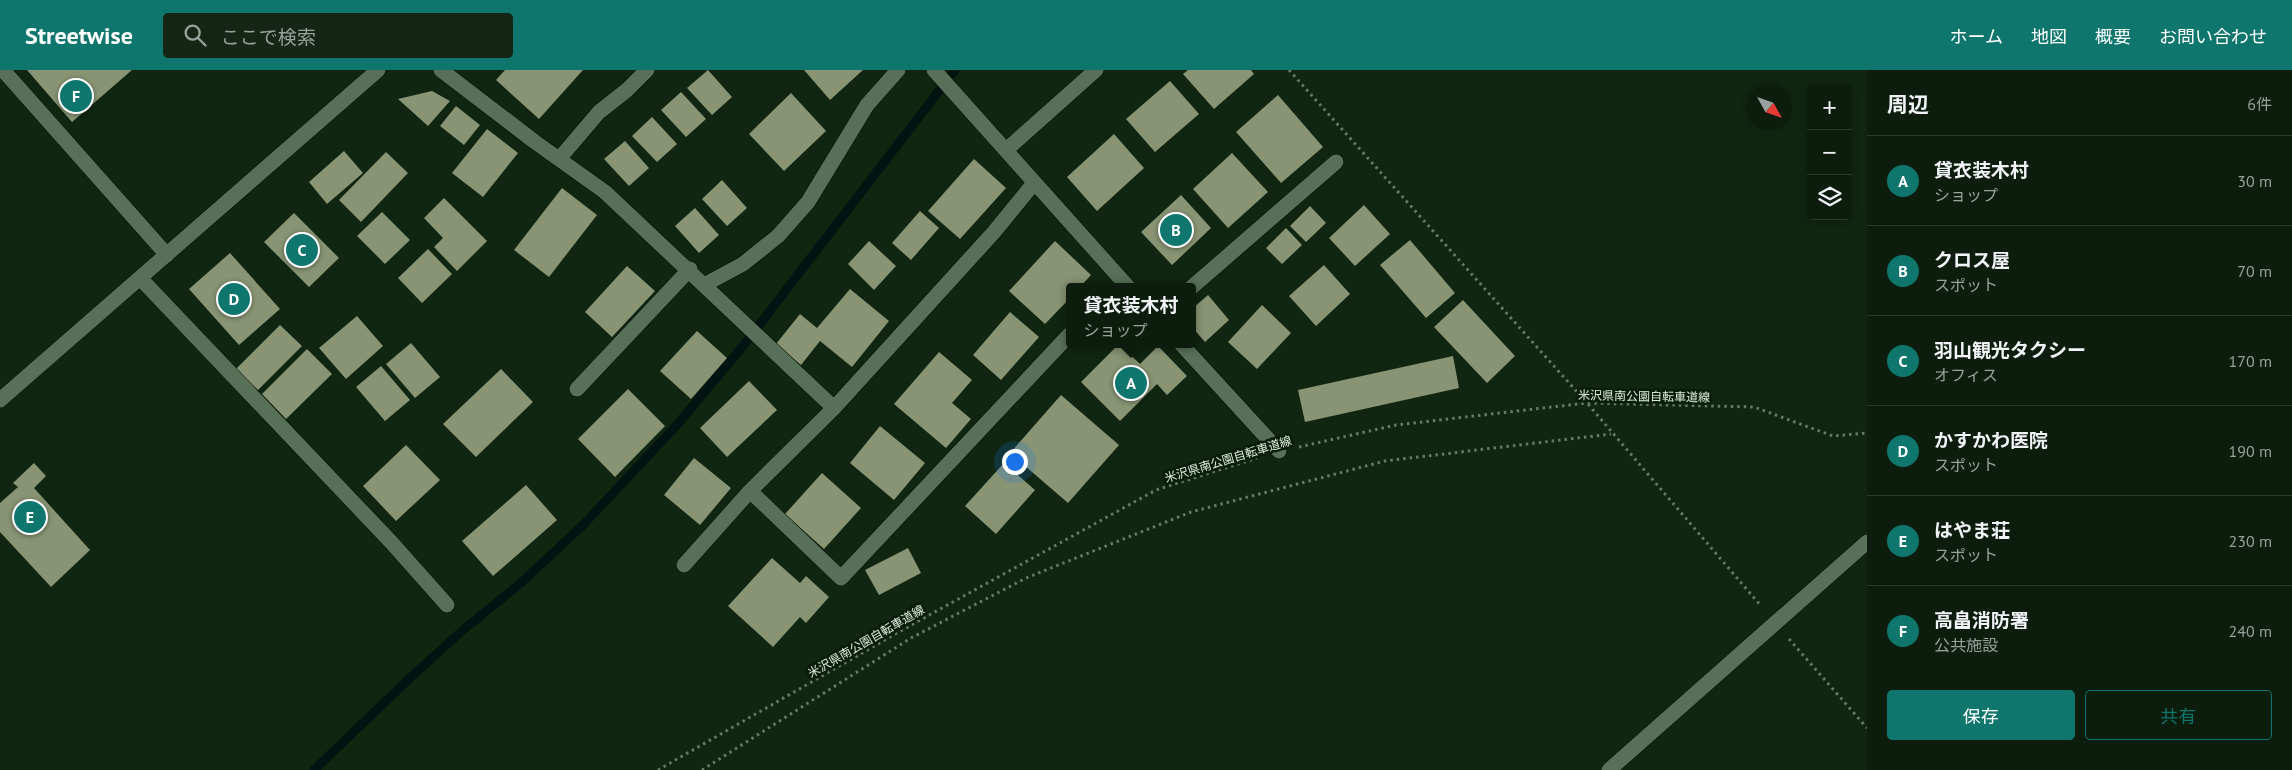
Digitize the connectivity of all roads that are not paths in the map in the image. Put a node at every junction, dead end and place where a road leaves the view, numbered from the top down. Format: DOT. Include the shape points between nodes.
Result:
graph roads {
  1 [pos="3,70"];
  2 [pos="378,70"];
  3 [pos="441,70"];
  4 [pos="647,70"];
  5 [pos="898,70"];
  6 [pos="934,70"];
  7 [pos="1096,70"];
  8 [pos="1006,150"];
  9 [pos="559,159"];
  10 [pos="1336,162"];
  11 [pos="1034,183"];
  12 [pos="166,255"];
  13 [pos="690,269"];
  14 [pos="140,278"];
  15 [pos="1120,283"];
  16 [pos="1196,284"];
  17 [pos="704,285"];
  18 [pos="1066,338"];
  19 [pos="1185,348"];
  20 [pos="577,389"];
  21 [pos="0,400"];
  22 [pos="834,408"];
  23 [pos="1278,451"];
  24 [pos="750,491"];
  25 [pos="1867,542"];
  26 [pos="684,564"];
  27 [pos="447,605"];
  28 [pos="1609,770"];
  1 -- 12 [label="street"];
  2 -- 12 [label="street"];
  3 -- 9 [label="street"];
  4 -- 9 [label="street" via="599,112"];
  5 -- 17 [label="street" via="866,105 808,202 778,236 743,264"];
  6 -- 8 [label="street"];
  7 -- 8 [label="street"];
  8 -- 11 [label="street"];
  9 -- 13 [label="street" via="606,192"];
  10 -- 16 [label="street"];
  11 -- 15 [label="street"];
  11 -- 22 [label="street" via="994,232"];
  12 -- 14 [label="street"];
  13 -- 17 [label="street"];
  13 -- 20 [label="street"];
  14 -- 21 [label="street"];
  14 -- 27 [label="street"];
  17 -- 22 [label="street"];
  18 -- 24 [label="street" via="841,578"];
  19 -- 23 [label="street"];
  22 -- 24 [label="street"];
  24 -- 26 [label="street"];
  25 -- 28 [label="street"];
}
